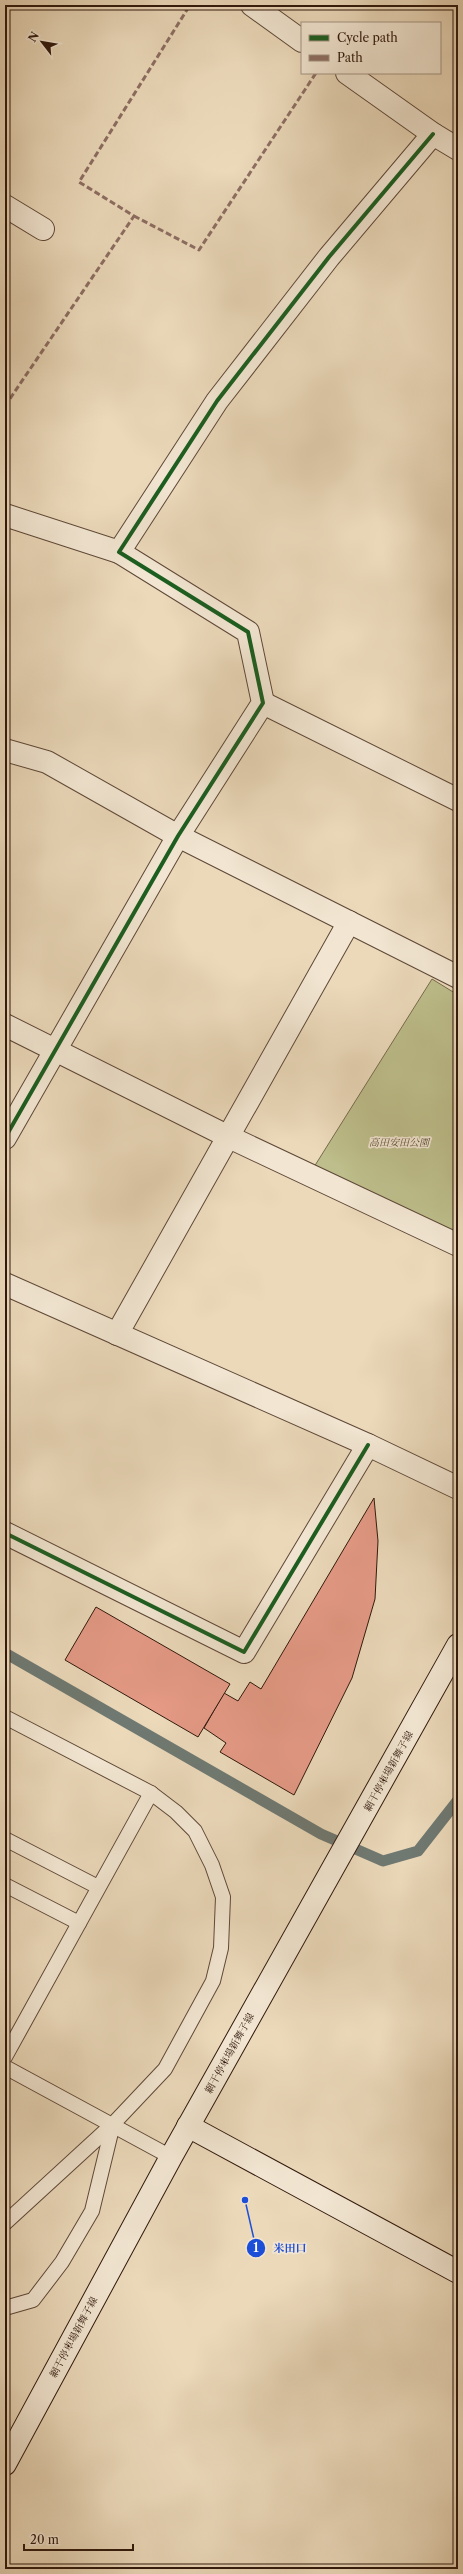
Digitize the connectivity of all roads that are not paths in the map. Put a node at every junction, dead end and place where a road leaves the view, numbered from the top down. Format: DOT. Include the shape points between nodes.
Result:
graph roads {
  1 [pos="252,5"];
  2 [pos="301,40"];
  3 [pos="348,74"];
  4 [pos="433,134"];
  5 [pos="458,149"];
  6 [pos="5,206"];
  7 [pos="43,229"];
  8 [pos="5,515"];
  9 [pos="118,552"];
  10 [pos="263,703"];
  11 [pos="5,750"];
  12 [pos="458,800"];
  13 [pos="178,836"];
  14 [pos="349,922"];
  15 [pos="458,977"];
  16 [pos="5,1025"];
  17 [pos="55,1050"];
  18 [pos="229,1137"];
  19 [pos="5,1138"];
  20 [pos="458,1245"];
  21 [pos="5,1284"];
  22 [pos="117,1334"];
  23 [pos="368,1445"];
  24 [pos="458,1488"];
  25 [pos="5,1533"];
  26 [pos="458,1645"];
  27 [pos="5,1717"];
  28 [pos="151,1793"];
  29 [pos="5,1839"];
  30 [pos="5,1885"];
  31 [pos="98,1887"];
  32 [pos="79,1923"];
  33 [pos="5,2057"];
  34 [pos="5,2067"];
  35 [pos="113,2124"];
  36 [pos="188,2126"];
  37 [pos="171,2157"];
  38 [pos="5,2223"];
  39 [pos="458,2272"];
  40 [pos="5,2308"];
  41 [pos="5,2464"];
  1 -- 2 [label="street"];
  3 -- 4 [label="street"];
  4 -- 5 [label="street"];
  4 -- 9 [label="street" via="329,257 218,401"];
  6 -- 7 [label="street"];
  8 -- 9 [label="street"];
  9 -- 10 [label="street" via="248,632"];
  10 -- 12 [label="street"];
  10 -- 13 [label="street"];
  11 -- 13 [label="street" via="47,762"];
  13 -- 14 [label="street"];
  13 -- 17 [label="street"];
  14 -- 15 [label="street"];
  14 -- 18 [label="street"];
  16 -- 17 [label="street"];
  17 -- 18 [label="street"];
  17 -- 19 [label="street"];
  18 -- 20 [label="street"];
  18 -- 22 [label="street"];
  21 -- 22 [label="street"];
  22 -- 23 [label="street"];
  23 -- 24 [label="street"];
  23 -- 25 [label="street" via="244,1652"];
  26 -- 36 [label="street, 網干停車場新舞子線"];
  27 -- 28 [label="lane"];
  28 -- 31 [label="lane"];
  28 -- 35 [label="lane" via="176,1812 195,1832 212,1865 223,1897 221,1948 213,1981 165,2069"];
  29 -- 31 [label="lane"];
  30 -- 32 [label="lane"];
  31 -- 32 [label="lane"];
  32 -- 33 [label="lane"];
  34 -- 35 [label="lane"];
  35 -- 37 [label="lane"];
  35 -- 38 [label="lane"];
  35 -- 40 [label="lane" via="92,2211 62,2262 33,2300"];
  36 -- 37 [label="street, 網干停車場新舞子線"];
  36 -- 39 [label="street"];
  37 -- 41 [label="street, 網干停車場新舞子線"];
}
